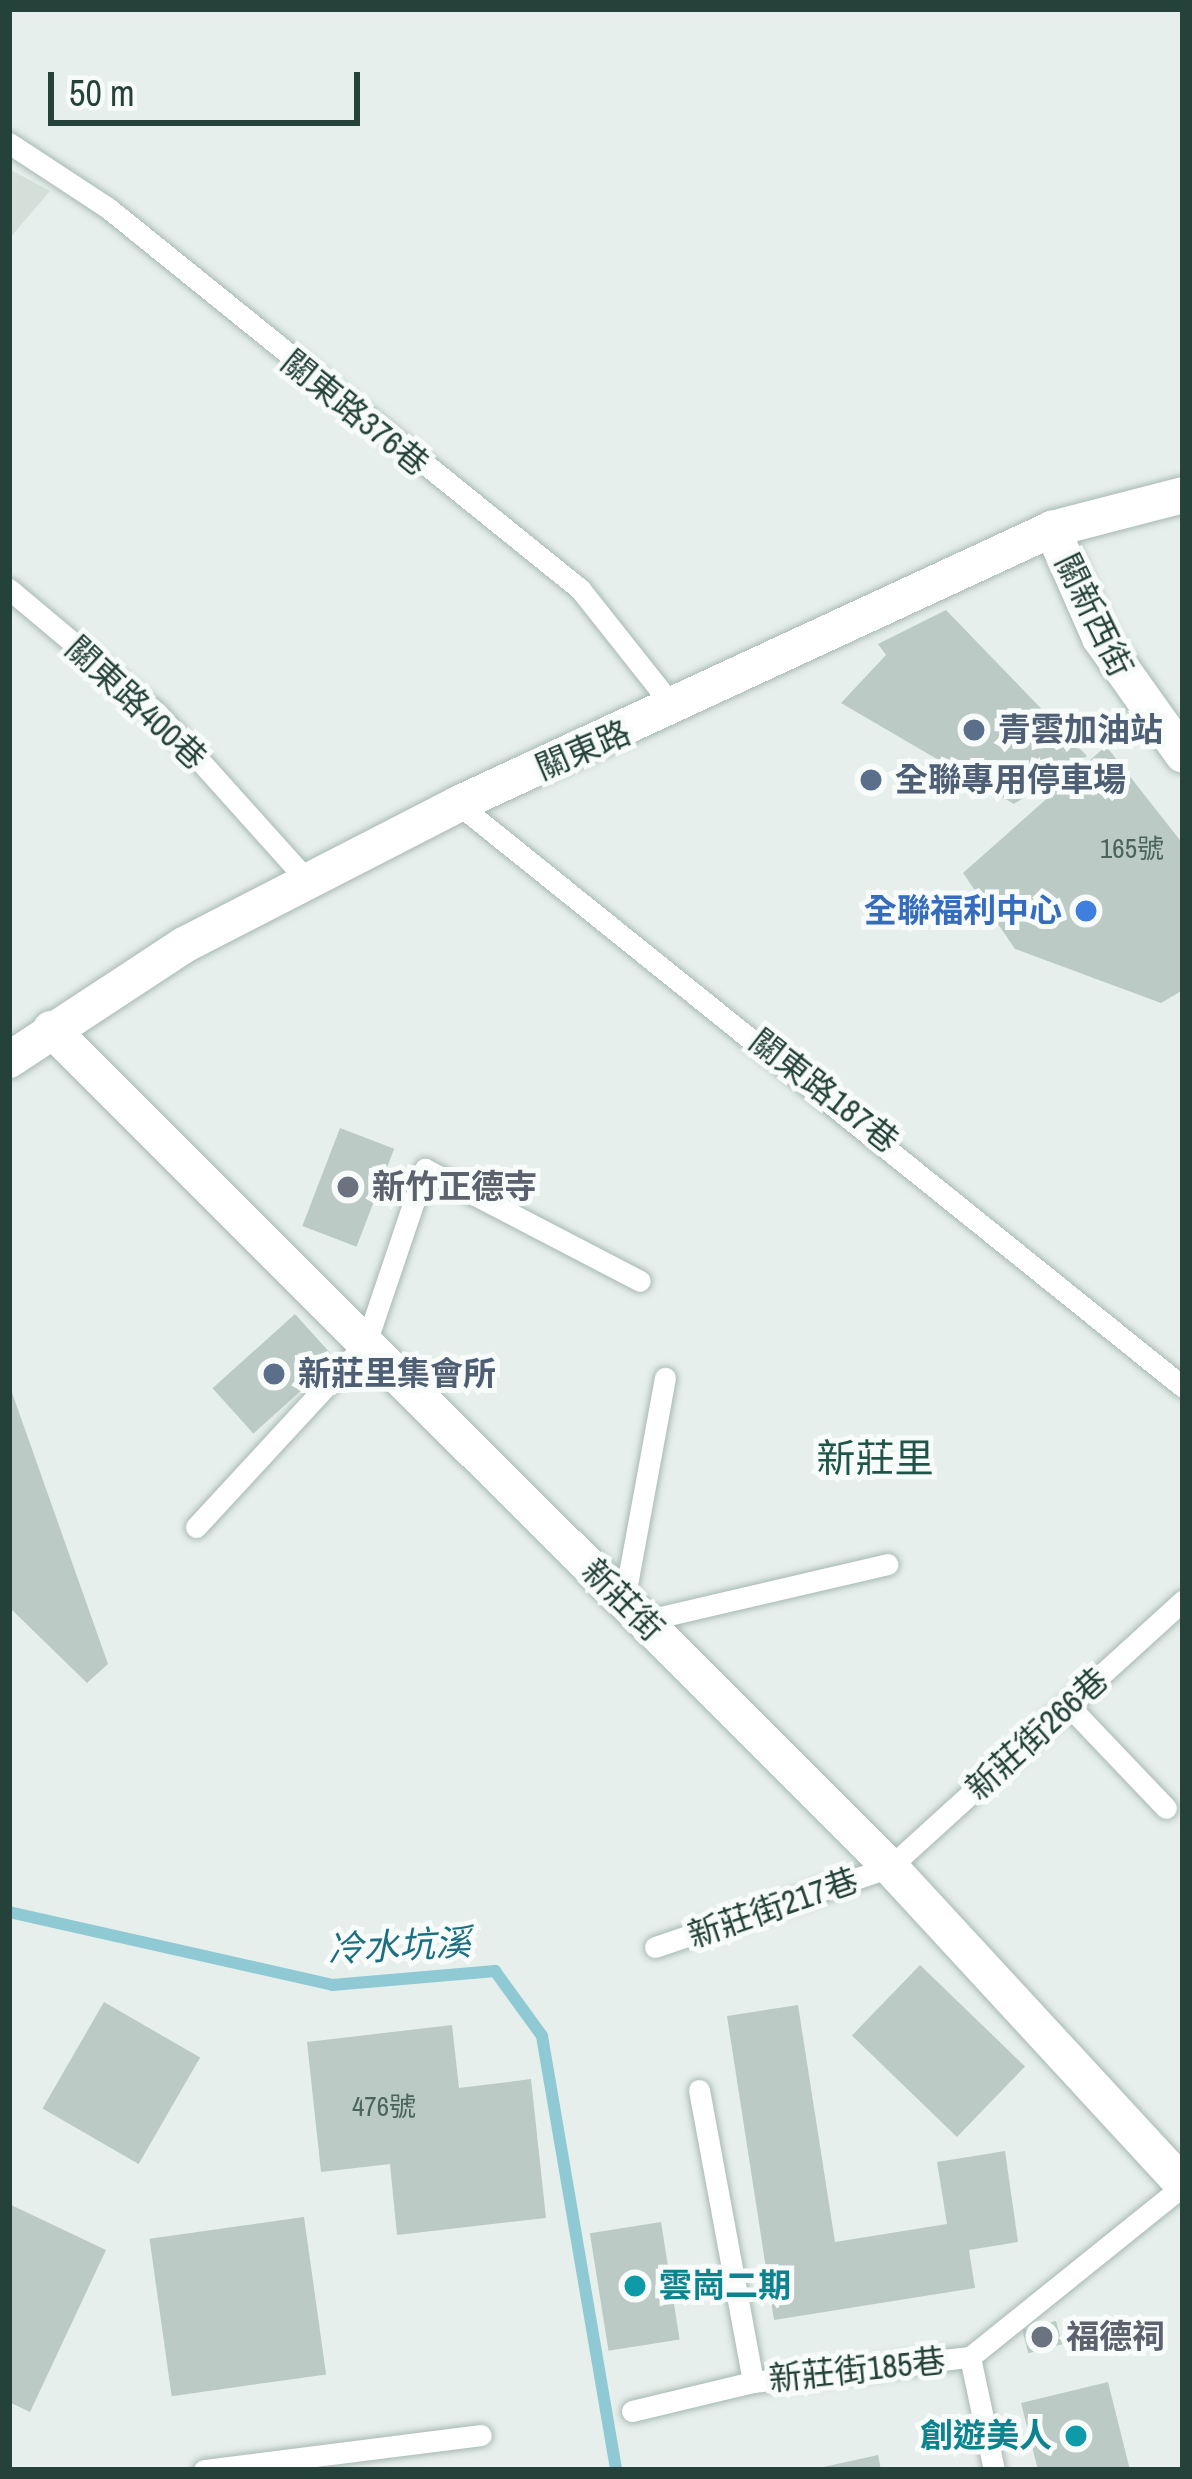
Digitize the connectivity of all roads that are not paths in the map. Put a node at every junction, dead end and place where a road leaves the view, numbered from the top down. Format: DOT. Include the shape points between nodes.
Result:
graph roads {
  1 [pos="9,142"];
  2 [pos="1183,495"];
  3 [pos="1052,529"];
  4 [pos="9,589"];
  5 [pos="676,710"];
  6 [pos="1183,755"];
  7 [pos="458,803"];
  8 [pos="305,878"];
  9 [pos="51,1029"];
  10 [pos="9,1060"];
  11 [pos="640,1281"];
  12 [pos="366,1343"];
  13 [pos="665,1378"];
  14 [pos="1183,1387"];
  15 [pos="196,1527"];
  16 [pos="887,1564"];
  17 [pos="1183,1600"];
  18 [pos="634,1611"];
  19 [pos="1068,1705"];
  20 [pos="1166,1808"];
  21 [pos="890,1867"];
  22 [pos="655,1947"];
  23 [pos="699,2090"];
  24 [pos="1183,2185"];
  25 [pos="970,2357"];
  26 [pos="754,2382"];
  27 [pos="632,2411"];
  28 [pos="482,2435"];
  29 [pos="204,2470"];
  30 [pos="994,2470"];
  1 -- 5 [label="lane, 關東路376巷" via="108,208 580,589"];
  2 -- 3 [label="street, 關東路"];
  3 -- 5 [label="street, 關東路"];
  3 -- 6 [label="street, 關新西街" via="1100,638"];
  4 -- 8 [label="lane, 關東路400巷" via="157,713"];
  5 -- 7 [label="street, 關東路"];
  7 -- 8 [label="street, 關東路"];
  7 -- 14 [label="lane, 關東路187巷"];
  8 -- 9 [label="street, 關東路"];
  9 -- 10 [label="street, 關東路"];
  9 -- 12 [label="street, 新莊街"];
  11 -- 12 [label="lane" via="425,1169"];
  12 -- 15 [label="lane"];
  12 -- 18 [label="street, 新莊街"];
  13 -- 18 [label="lane"];
  16 -- 18 [label="lane"];
  17 -- 19 [label="lane, 新莊街266巷"];
  18 -- 21 [label="street, 新莊街"];
  19 -- 20 [label="lane"];
  19 -- 21 [label="lane, 新莊街266巷"];
  21 -- 22 [label="lane, 新莊街217巷"];
  21 -- 24 [label="street, 新莊街"];
  23 -- 26 [label="lane, 新莊街185巷"];
  24 -- 25 [label="lane, 新莊街185巷"];
  25 -- 26 [label="lane, 新莊街185巷"];
  25 -- 30 [label="lane, 新莊街185巷"];
  26 -- 27 [label="lane"];
  28 -- 29 [label="lane"];
}
